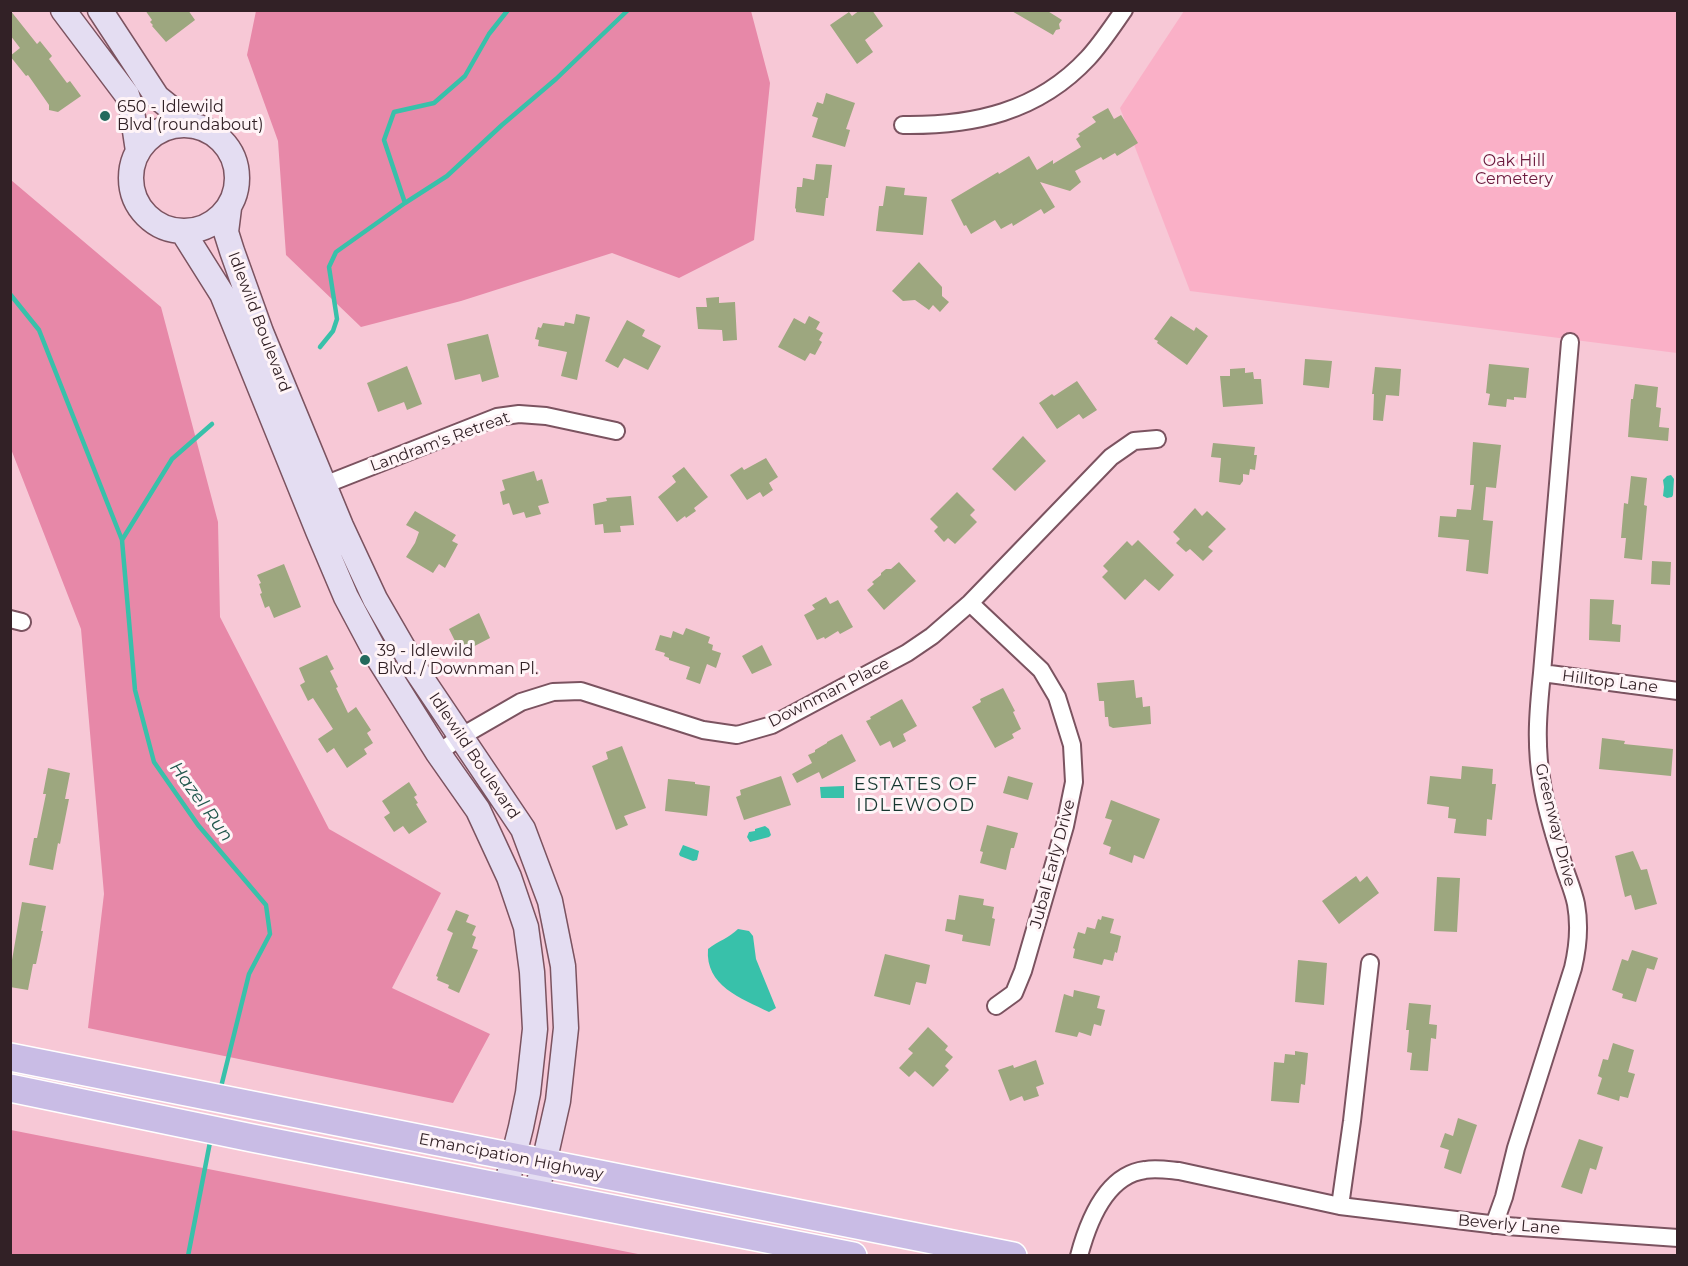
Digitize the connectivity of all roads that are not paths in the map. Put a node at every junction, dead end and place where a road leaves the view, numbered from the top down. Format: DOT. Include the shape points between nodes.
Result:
graph roads {
  1 [pos="63,10"];
  2 [pos="100,10"];
  3 [pos="1124,10"];
  4 [pos="903,125"];
  5 [pos="193,126"];
  6 [pos="138,151"];
  7 [pos="229,208"];
  8 [pos="183,232"];
  9 [pos="1570,342"];
  10 [pos="616,431"];
  11 [pos="1157,439"];
  12 [pos="313,489"];
  13 [pos="970,603"];
  14 [pos="1542,673"];
  15 [pos="1677,691"];
  16 [pos="462,736"];
  17 [pos="438,753"];
  18 [pos="1370,963"];
  19 [pos="996,1006"];
  20 [pos="10,1057"];
  21 [pos="10,1088"];
  22 [pos="514,1157"];
  23 [pos="544,1163"];
  24 [pos="506,1187"];
  25 [pos="536,1193"];
  26 [pos="1340,1206"];
  27 [pos="1494,1225"];
  28 [pos="1677,1238"];
  29 [pos="853,1256"];
  30 [pos="1012,1256"];
  31 [pos="1079,1256"];
  1 -- 6 [label="street" via="127,95"];
  2 -- 5 [label="street" via="157,97"];
  3 -- 4 [label="street" via="1086,60 1040,96 984,118"];
  5 -- 6 [label="street" via="176,125 161,130"];
  5 -- 7 [label="street" via="208,130 223,141 233,156 238,174"];
  6 -- 8 [label="street" via="131,180 141,210 153,222"];
  7 -- 8 [label="street" via="216,222 200,230"];
  7 -- 12 [label="street, Idlewild Boulevard" via="226,231"];
  8 -- 12 [label="street, Idlewild Boulevard" via="222,294"];
  9 -- 14 [label="street, Greenway Drive"];
  10 -- 12 [label="street, Landram's Retreat" via="546,416 497,417"];
  11 -- 13 [label="street, Downman Place" via="1134,441 1111,457"];
  12 -- 16 [label="street, Idlewild Boulevard" via="416,670"];
  12 -- 17 [label="street, Idlewild Boulevard" via="318,531 346,597 379,659"];
  13 -- 16 [label="street, Downman Place" via="907,653 772,725 737,735 703,730 581,692 553,692 521,702"];
  13 -- 19 [label="street, Jubal Early Drive" via="1041,670 1058,697 1072,745 1074,782 1065,826 1023,971 1014,993"];
  14 -- 15 [label="street, Hilltop Lane"];
  14 -- 27 [label="street, Greenway Drive" via="1538,754 1542,785 1576,903 1577,950"];
  16 -- 17 [label="street, Downman Place"];
  16 -- 23 [label="street, Idlewild Boulevard" via="523,830 550,901 563,966 566,1029 558,1101"];
  17 -- 22 [label="street, Idlewild Boulevard" via="478,810 509,877 526,927 536,1029"];
  18 -- 26 [label="street"];
  20 -- 22 [label="main road, Emancipation Highway"];
  21 -- 24 [label="main road, Emancipation Highway"];
  22 -- 23 [label="main road, Emancipation Highway"];
  22 -- 24 [label="street, Idlewild Boulevard"];
  23 -- 25 [label="street, Idlewild Boulevard"];
  23 -- 30 [label="main road, Emancipation Highway"];
  24 -- 25 [label="main road, Emancipation Highway"];
  25 -- 29 [label="main road, Emancipation Highway"];
  26 -- 27 [label="street, Beverly Lane"];
  26 -- 31 [label="street, Beverly Lane" via="1179,1171 1143,1170 1130,1174 1105,1196 1093,1214"];
  27 -- 28 [label="street, Beverly Lane"];
}
